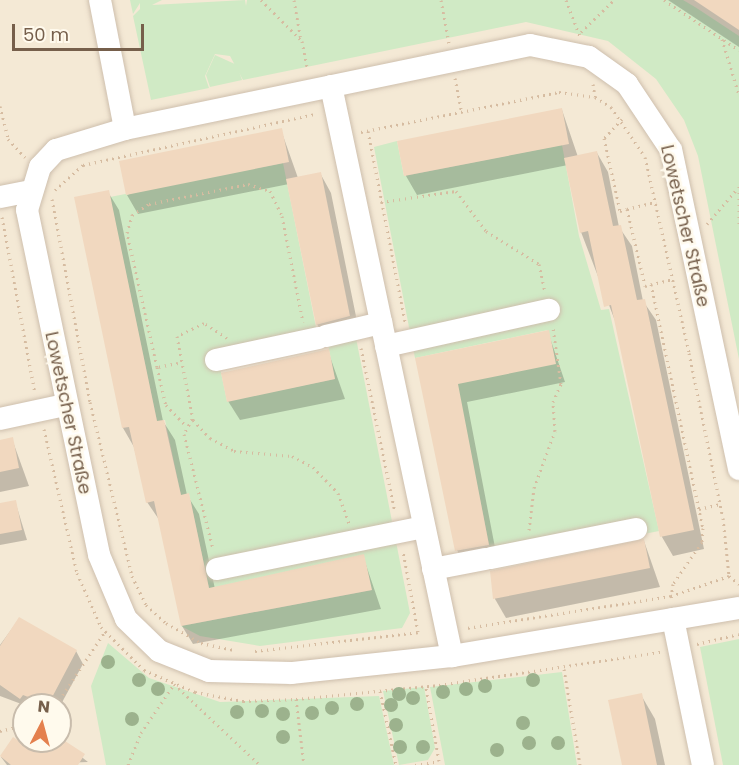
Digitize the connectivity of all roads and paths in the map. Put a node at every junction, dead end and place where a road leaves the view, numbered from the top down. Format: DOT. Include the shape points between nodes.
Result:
graph roads {
  1 [pos="100,0"];
  2 [pos="261,0"];
  3 [pos="294,0"];
  4 [pos="441,0"];
  5 [pos="566,0"];
  6 [pos="614,0"];
  7 [pos="664,0"];
  8 [pos="722,38"];
  9 [pos="302,41"];
  10 [pos="579,42"];
  11 [pos="739,50"];
  12 [pos="452,61"];
  13 [pos="307,67"];
  14 [pos="331,86"];
  15 [pos="739,95"];
  16 [pos="0,106"];
  17 [pos="462,111"];
  18 [pos="315,114"];
  19 [pos="622,119"];
  20 [pos="125,129"];
  21 [pos="368,131"];
  22 [pos="342,136"];
  23 [pos="40,167"];
  24 [pos="738,187"];
  25 [pos="31,191"];
  26 [pos="0,197"];
  27 [pos="656,202"];
  28 [pos="627,209"];
  29 [pos="739,228"];
  30 [pos="688,229"];
  31 [pos="673,279"];
  32 [pos="651,284"];
  33 [pos="549,310"];
  34 [pos="381,323"];
  35 [pos="357,329"];
  36 [pos="317,338"];
  37 [pos="409,341"];
  38 [pos="386,346"];
  39 [pos="224,358"];
  40 [pos="178,363"];
  41 [pos="157,367"];
  42 [pos="65,405"];
  43 [pos="193,418"];
  44 [pos="0,419"];
  45 [pos="186,426"];
  46 [pos="739,470"];
  47 [pos="720,504"];
  48 [pos="699,508"];
  49 [pos="424,527"];
  50 [pos="636,529"];
  51 [pos="399,531"];
  52 [pos="353,540"];
  53 [pos="217,568"];
  54 [pos="433,569"];
  55 [pos="729,576"];
  56 [pos="739,584"];
  57 [pos="672,592"];
  58 [pos="739,608"];
  59 [pos="673,619"];
  60 [pos="456,626"];
  61 [pos="104,633"];
  62 [pos="240,650"];
  63 [pos="249,651"];
  64 [pos="452,656"];
  65 [pos="564,669"];
  66 [pos="426,686"];
  67 [pos="380,691"];
  68 [pos="64,693"];
  69 [pos="296,699"];
  70 [pos="128,765"];
  71 [pos="260,765"];
  72 [pos="304,765"];
  73 [pos="396,765"];
  74 [pos="415,765"];
  75 [pos="580,765"];
  76 [pos="703,765"];
  1 -- 20 [label="street"];
  2 -- 9 [label="path"];
  3 -- 9 [label="path"];
  4 -- 12 [label="path"];
  5 -- 10 [label="path"];
  6 -- 10 [label="path"];
  7 -- 8 [label="path"];
  8 -- 11 [label="path"];
  8 -- 15 [label="path"];
  9 -- 13 [label="path"];
  10 -- 12 [label="street, Lowetscher Straße" via="530,45"];
  10 -- 30 [label="street, Lowetscher Straße" via="618,74 658,125 671,150"];
  12 -- 14 [label="street, Lowetscher Straße"];
  12 -- 17 [label="path"];
  14 -- 20 [label="street, Lowetscher Straße"];
  14 -- 22 [label="street"];
  16 -- 23 [label="path" via="8,139"];
  17 -- 19 [label="path" via="574,92 599,99"];
  17 -- 21 [label="path"];
  18 -- 62 [label="path" via="83,165 61,180 52,199 90,402 132,576 146,605 166,623 201,642"];
  19 -- 27 [label="path" via="645,157"];
  19 -- 28 [label="path" via="604,138 620,211"];
  20 -- 23 [label="street, Lowetscher Straße" via="65,146"];
  21 -- 22 [label="path"];
  21 -- 37 [label="path"];
  22 -- 34 [label="street"];
  23 -- 25 [label="street, Lowetscher Straße"];
  24 -- 29 [label="path"];
  24 -- 30 [label="path" via="710,224"];
  25 -- 26 [label="street"];
  25 -- 42 [label="street, Lowetscher Straße" via="32,237"];
  27 -- 28 [label="path"];
  27 -- 31 [label="path"];
  28 -- 32 [label="path" via="645,286"];
  30 -- 46 [label="street, Lowetscher Straße"];
  31 -- 32 [label="path"];
  31 -- 47 [label="path"];
  32 -- 48 [label="path"];
  33 -- 37 [label="street"];
  34 -- 35 [label="street"];
  34 -- 38 [label="street"];
  35 -- 36 [label="street"];
  35 -- 51 [label="path"];
  36 -- 39 [label="street"];
  36 -- 41 [label="path" via="278,199 248,184 149,204 128,222"];
  37 -- 38 [label="street"];
  38 -- 49 [label="street"];
  39 -- 40 [label="path" via="226,336 204,323 177,336"];
  40 -- 41 [label="path"];
  40 -- 43 [label="path"];
  41 -- 45 [label="path" via="166,405"];
  42 -- 44 [label="street"];
  42 -- 64 [label="street, Lowetscher Straße" via="106,580 126,619 159,651 209,671 241,676"];
  43 -- 45 [label="path"];
  43 -- 52 [label="path" via="210,438 234,451 292,456 313,467 344,504"];
  45 -- 53 [label="path" via="195,488"];
  47 -- 48 [label="path"];
  47 -- 55 [label="path"];
  48 -- 57 [label="path" via="702,542"];
  49 -- 51 [label="street"];
  49 -- 54 [label="street"];
  50 -- 54 [label="street"];
  51 -- 52 [label="street"];
  51 -- 63 [label="path" via="418,632"];
  52 -- 53 [label="street"];
  54 -- 64 [label="street"];
  55 -- 56 [label="path"];
  55 -- 60 [label="path" via="722,583 671,596"];
  58 -- 59 [label="street, Lowetscher Straße"];
  59 -- 64 [label="street, Lowetscher Straße"];
  59 -- 76 [label="street"];
  61 -- 68 [label="path"];
  65 -- 75 [label="path"];
  66 -- 74 [label="path" via="440,761"];
  67 -- 73 [label="path"];
  69 -- 72 [label="path"];
  70 -- 71 [label="path" via="141,733 174,684"];
}
